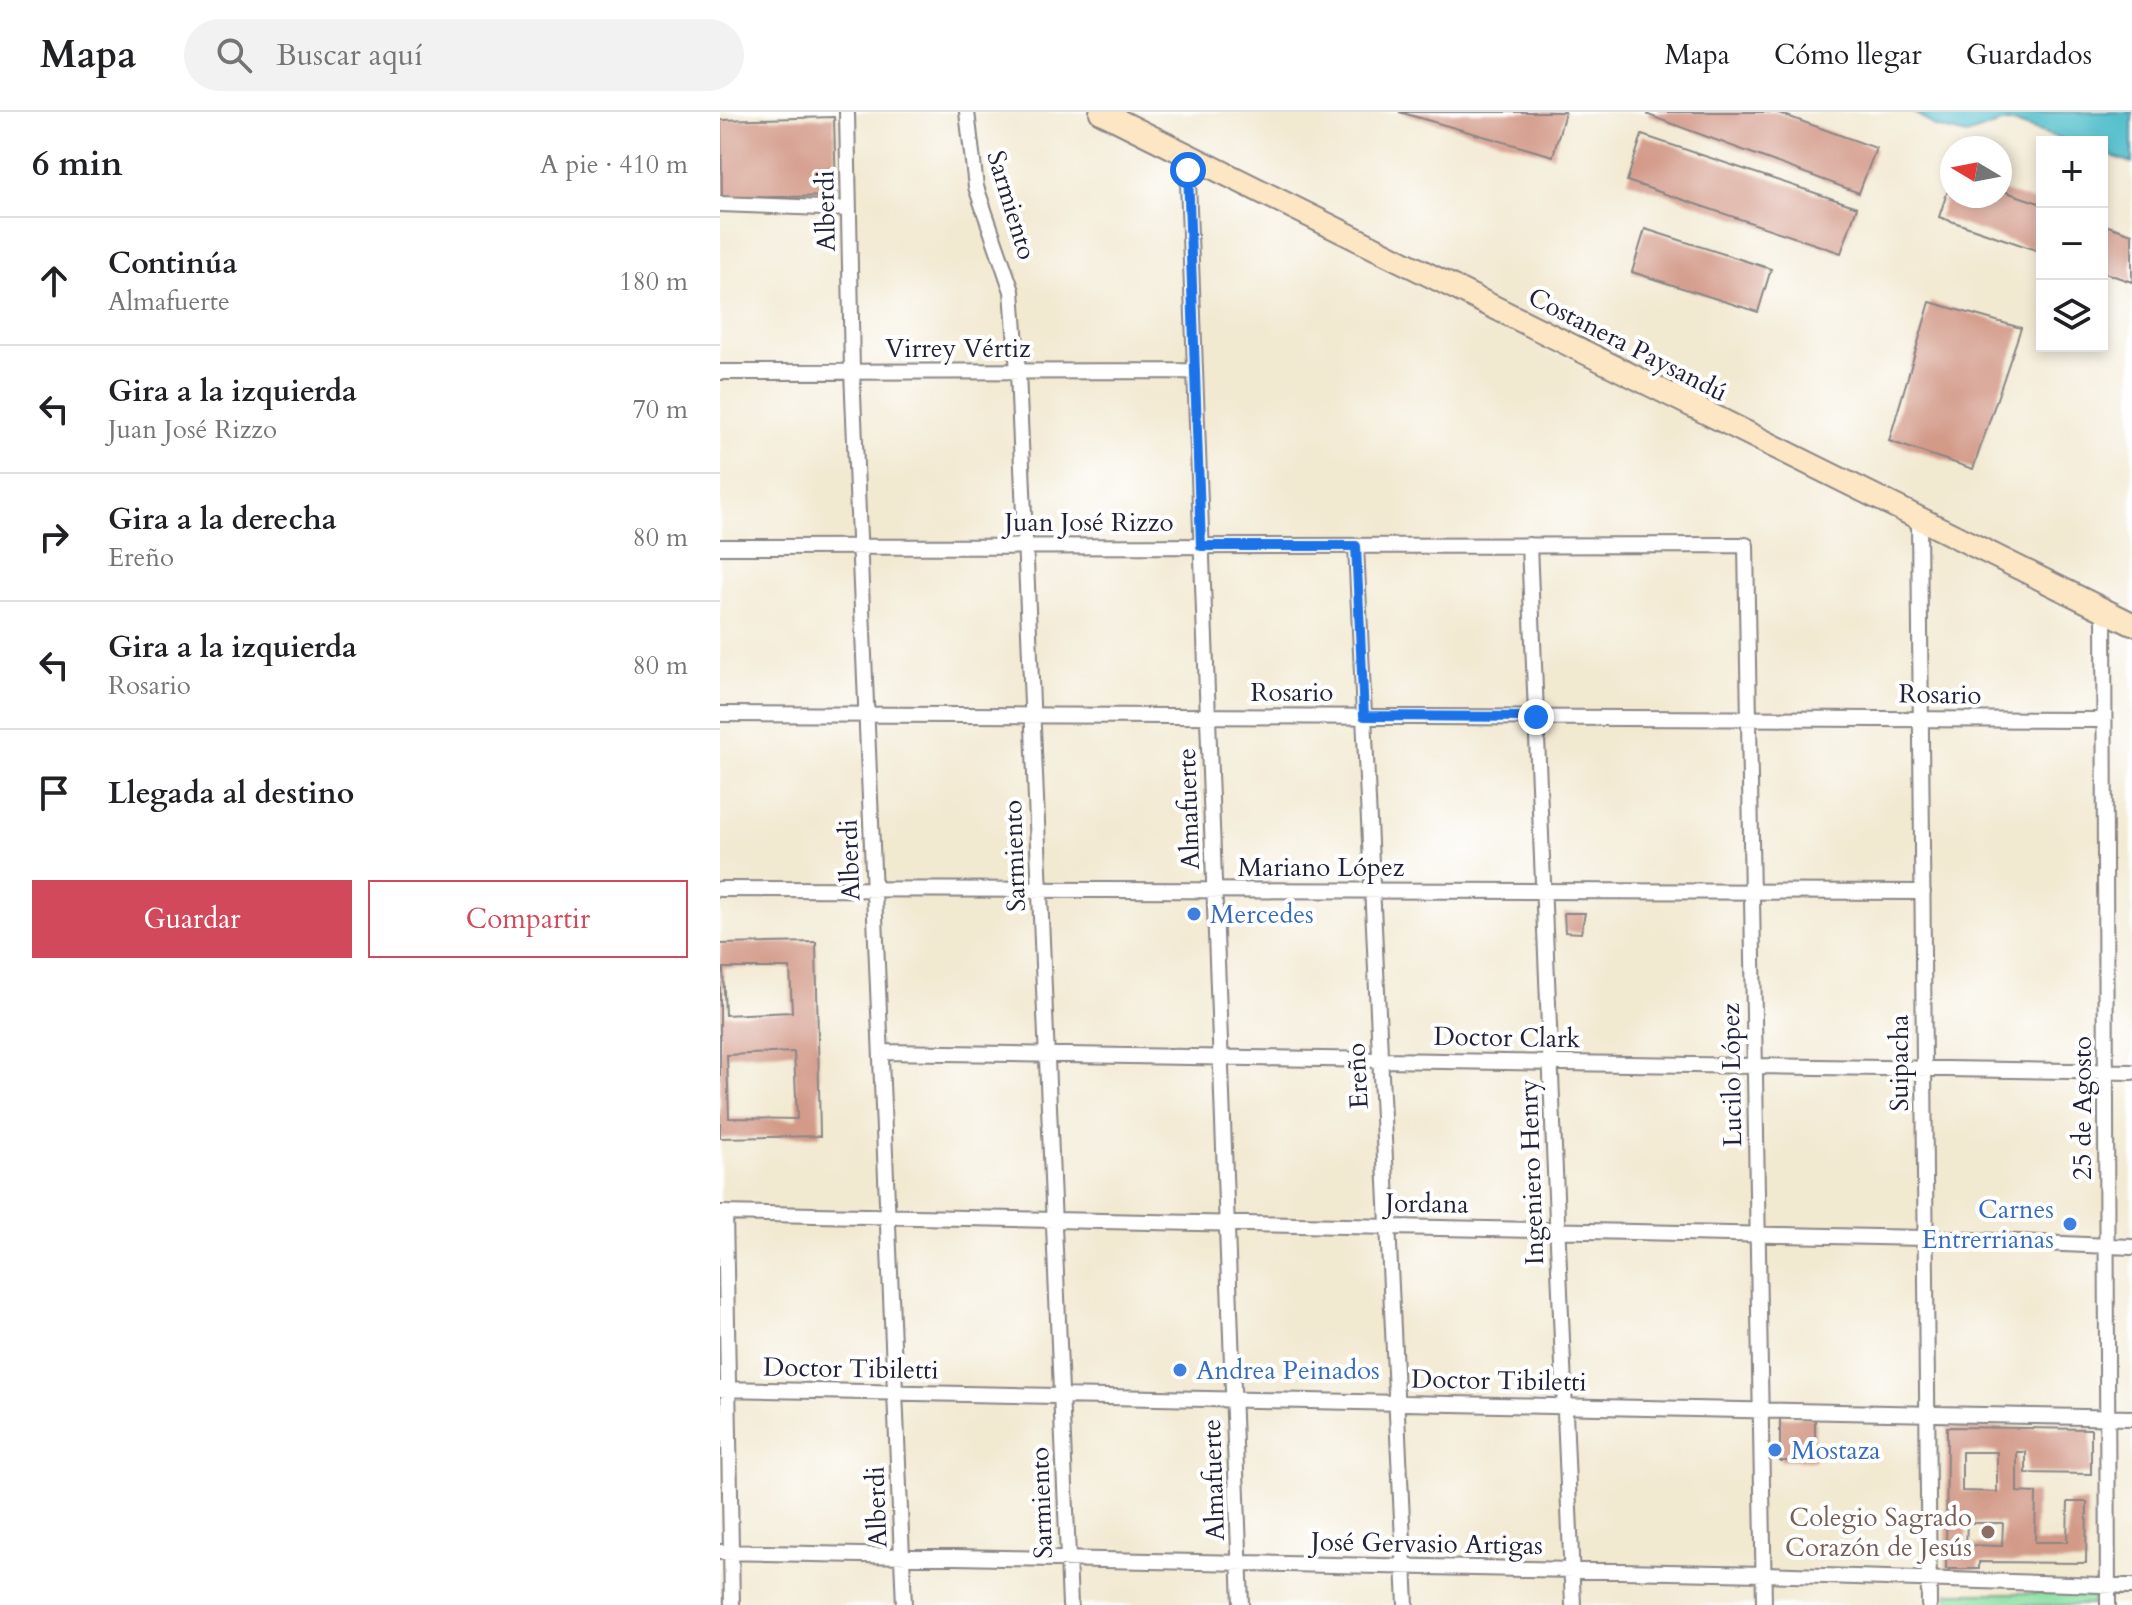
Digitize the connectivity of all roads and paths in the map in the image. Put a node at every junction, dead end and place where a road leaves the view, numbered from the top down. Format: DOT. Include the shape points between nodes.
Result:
graph roads {
  1 [pos="847,112"];
  2 [pos="967,112"];
  3 [pos="1101,112"];
  4 [pos="1187,155"];
  5 [pos="720,204"];
  6 [pos="849,209"];
  7 [pos="852,371"];
  8 [pos="1195,371"];
  9 [pos="720,372"];
  10 [pos="1018,372"];
  11 [pos="1919,521"];
  12 [pos="1529,545"];
  13 [pos="1746,545"];
  14 [pos="860,546"];
  15 [pos="1024,546"];
  16 [pos="1201,546"];
  17 [pos="1356,546"];
  18 [pos="720,547"];
  19 [pos="2104,610"];
  20 [pos="2132,624"];
  21 [pos="720,714"];
  22 [pos="868,714"];
  23 [pos="1032,715"];
  24 [pos="1208,716"];
  25 [pos="1364,716"];
  26 [pos="1536,717"];
  27 [pos="1749,717"];
  28 [pos="1921,718"];
  29 [pos="2104,720"];
  30 [pos="720,889"];
  31 [pos="1040,890"];
  32 [pos="1215,890"];
  33 [pos="875,891"];
  34 [pos="1372,891"];
  35 [pos="1543,891"];
  36 [pos="1752,891"];
  37 [pos="1923,892"];
  38 [pos="882,1052"];
  39 [pos="1047,1054"];
  40 [pos="1221,1056"];
  41 [pos="1380,1059"];
  42 [pos="1550,1062"];
  43 [pos="1755,1064"];
  44 [pos="1922,1067"];
  45 [pos="2105,1072"];
  46 [pos="2132,1072"];
  47 [pos="722,1213"];
  48 [pos="888,1216"];
  49 [pos="1053,1219"];
  50 [pos="1227,1222"];
  51 [pos="1388,1226"];
  52 [pos="1557,1230"];
  53 [pos="1758,1234"];
  54 [pos="1925,1238"];
  55 [pos="2106,1247"];
  56 [pos="2132,1247"];
  57 [pos="725,1390"];
  58 [pos="895,1393"];
  59 [pos="1061,1396"];
  60 [pos="1234,1399"];
  61 [pos="1397,1402"];
  62 [pos="1564,1406"];
  63 [pos="1761,1409"];
  64 [pos="1928,1412"];
  65 [pos="2107,1418"];
  66 [pos="2132,1418"];
  67 [pos="726,1552"];
  68 [pos="902,1556"];
  69 [pos="1068,1560"];
  70 [pos="1240,1563"];
  71 [pos="1404,1566"];
  72 [pos="1571,1570"];
  73 [pos="1764,1574"];
  74 [pos="1928,1580"];
  75 [pos="2107,1586"];
  76 [pos="2132,1586"];
  77 [pos="732,1605"];
  78 [pos="904,1605"];
  79 [pos="1070,1605"];
  80 [pos="1241,1605"];
  81 [pos="1406,1605"];
  82 [pos="1573,1605"];
  83 [pos="1764,1605"];
  84 [pos="1929,1605"];
  85 [pos="2108,1605"];
  1 -- 6 [label="street, Alberdi"];
  2 -- 10 [label="street, Sarmiento" via="976,187 1012,291"];
  3 -- 4 [label="main road, Costanera Paysandú"];
  4 -- 8 [label="street, Almafuerte"];
  4 -- 11 [label="main road, Costanera Paysandú"];
  5 -- 6 [label="street"];
  6 -- 7 [label="street, Alberdi"];
  7 -- 9 [label="street, Virrey Vértiz"];
  7 -- 10 [label="street, Virrey Vértiz"];
  7 -- 14 [label="street, Alberdi"];
  8 -- 10 [label="street, Virrey Vértiz"];
  8 -- 16 [label="street, Almafuerte"];
  10 -- 15 [label="street, Sarmiento"];
  11 -- 19 [label="main road, Costanera Paysandú"];
  11 -- 28 [label="street, Suipacha"];
  12 -- 13 [label="street, Juan José Rizzo"];
  12 -- 17 [label="street, Juan José Rizzo"];
  12 -- 26 [label="street, Ingeniero Henry"];
  13 -- 27 [label="street, Lucilo López"];
  14 -- 15 [label="street, Juan José Rizzo"];
  14 -- 18 [label="street, Juan José Rizzo"];
  14 -- 22 [label="street, Alberdi"];
  15 -- 16 [label="street, Juan José Rizzo"];
  15 -- 23 [label="street, Sarmiento"];
  16 -- 17 [label="street, Juan José Rizzo"];
  16 -- 24 [label="street, Almafuerte"];
  17 -- 25 [label="street, Ereño"];
  19 -- 20 [label="main road, Costanera Paysandú"];
  19 -- 29 [label="street, 25 de Agosto"];
  21 -- 22 [label="street, Rosario"];
  22 -- 23 [label="street, Rosario"];
  22 -- 33 [label="street, Alberdi"];
  23 -- 24 [label="street, Rosario"];
  23 -- 31 [label="street, Sarmiento"];
  24 -- 25 [label="street, Rosario"];
  24 -- 32 [label="street, Almafuerte"];
  25 -- 26 [label="street, Rosario"];
  25 -- 34 [label="street, Ereño"];
  26 -- 27 [label="street, Rosario"];
  26 -- 35 [label="street, Ingeniero Henry"];
  27 -- 28 [label="street, Rosario"];
  27 -- 36 [label="street, Lucilo López"];
  28 -- 29 [label="street, Rosario"];
  28 -- 37 [label="street, Suipacha"];
  29 -- 45 [label="street, 25 de Agosto"];
  30 -- 33 [label="street, Mariano López"];
  31 -- 32 [label="street, Mariano López"];
  31 -- 33 [label="street, Mariano López"];
  31 -- 39 [label="street, Sarmiento"];
  32 -- 34 [label="street, Mariano López"];
  32 -- 40 [label="street, Almafuerte"];
  33 -- 38 [label="street, Alberdi"];
  34 -- 35 [label="street, Mariano López"];
  34 -- 41 [label="street, Ereño"];
  35 -- 36 [label="street, Mariano López"];
  35 -- 42 [label="street, Ingeniero Henry"];
  36 -- 37 [label="street, Mariano López"];
  36 -- 43 [label="street, Lucilo López"];
  37 -- 44 [label="street, Suipacha"];
  38 -- 39 [label="street, Doctor Clark"];
  38 -- 48 [label="street, Alberdi"];
  39 -- 40 [label="street, Doctor Clark"];
  39 -- 49 [label="street, Sarmiento"];
  40 -- 41 [label="street, Doctor Clark"];
  40 -- 50 [label="street, Almafuerte"];
  41 -- 42 [label="street, Doctor Clark"];
  41 -- 51 [label="street, Ereño"];
  42 -- 43 [label="street, Doctor Clark"];
  42 -- 52 [label="street, Ingeniero Henry"];
  43 -- 44 [label="street, Doctor Clark"];
  43 -- 53 [label="street, Lucilo López"];
  44 -- 45 [label="street, Doctor Clark"];
  44 -- 54 [label="street, Suipacha"];
  45 -- 46 [label="street, Doctor Clark"];
  45 -- 55 [label="street, 25 de Agosto"];
  47 -- 48 [label="street, Jordana"];
  47 -- 57 [label="street"];
  48 -- 49 [label="street, Jordana"];
  48 -- 58 [label="street, Alberdi"];
  49 -- 50 [label="street, Jordana"];
  49 -- 59 [label="street, Sarmiento"];
  50 -- 51 [label="street, Jordana"];
  50 -- 60 [label="street, Almafuerte"];
  51 -- 52 [label="street, Jordana"];
  51 -- 61 [label="street, Ereño"];
  52 -- 53 [label="street, Jordana"];
  52 -- 62 [label="street, Ingeniero Henry"];
  53 -- 54 [label="street, Jordana"];
  53 -- 63 [label="street, Lucilo López"];
  54 -- 55 [label="street, Jordana"];
  54 -- 64 [label="street, Suipacha"];
  55 -- 56 [label="street, Jordana"];
  55 -- 65 [label="street, 25 de Agosto"];
  57 -- 58 [label="street, Doctor Tibiletti"];
  57 -- 67 [label="street"];
  58 -- 59 [label="street, Doctor Tibiletti"];
  58 -- 68 [label="street, Alberdi"];
  59 -- 60 [label="street, Doctor Tibiletti"];
  59 -- 69 [label="street, Sarmiento"];
  60 -- 61 [label="street, Doctor Tibiletti"];
  60 -- 70 [label="street, Almafuerte"];
  61 -- 62 [label="street, Doctor Tibiletti"];
  61 -- 71 [label="street, Ereño"];
  62 -- 63 [label="street, Doctor Tibiletti"];
  62 -- 72 [label="street, Ingeniero Henry"];
  63 -- 64 [label="street, Doctor Tibiletti"];
  63 -- 73 [label="street, Lucilo López"];
  64 -- 65 [label="street, Doctor Tibiletti"];
  64 -- 74 [label="street, Suipacha"];
  65 -- 66 [label="street, Doctor Tibiletti"];
  65 -- 75 [label="street, 25 de Agosto"];
  67 -- 68 [label="street, José Gervasio Artigas"];
  67 -- 77 [label="street"];
  68 -- 69 [label="street, José Gervasio Artigas"];
  68 -- 78 [label="street, Alberdi"];
  69 -- 70 [label="street, José Gervasio Artigas"];
  69 -- 79 [label="street, Sarmiento"];
  70 -- 71 [label="street, José Gervasio Artigas"];
  70 -- 80 [label="street, Almafuerte"];
  71 -- 72 [label="street, José Gervasio Artigas"];
  71 -- 81 [label="street, Ereño"];
  72 -- 73 [label="street, José Gervasio Artigas"];
  72 -- 82 [label="street, Ingeniero Henry"];
  73 -- 74 [label="street, José Gervasio Artigas"];
  73 -- 83 [label="street, Lucilo López"];
  74 -- 75 [label="street, José Gervasio Artigas"];
  74 -- 84 [label="street, Suipacha"];
  75 -- 76 [label="street, José Gervasio Artigas"];
  75 -- 85 [label="street, 25 de Agosto"];
}
